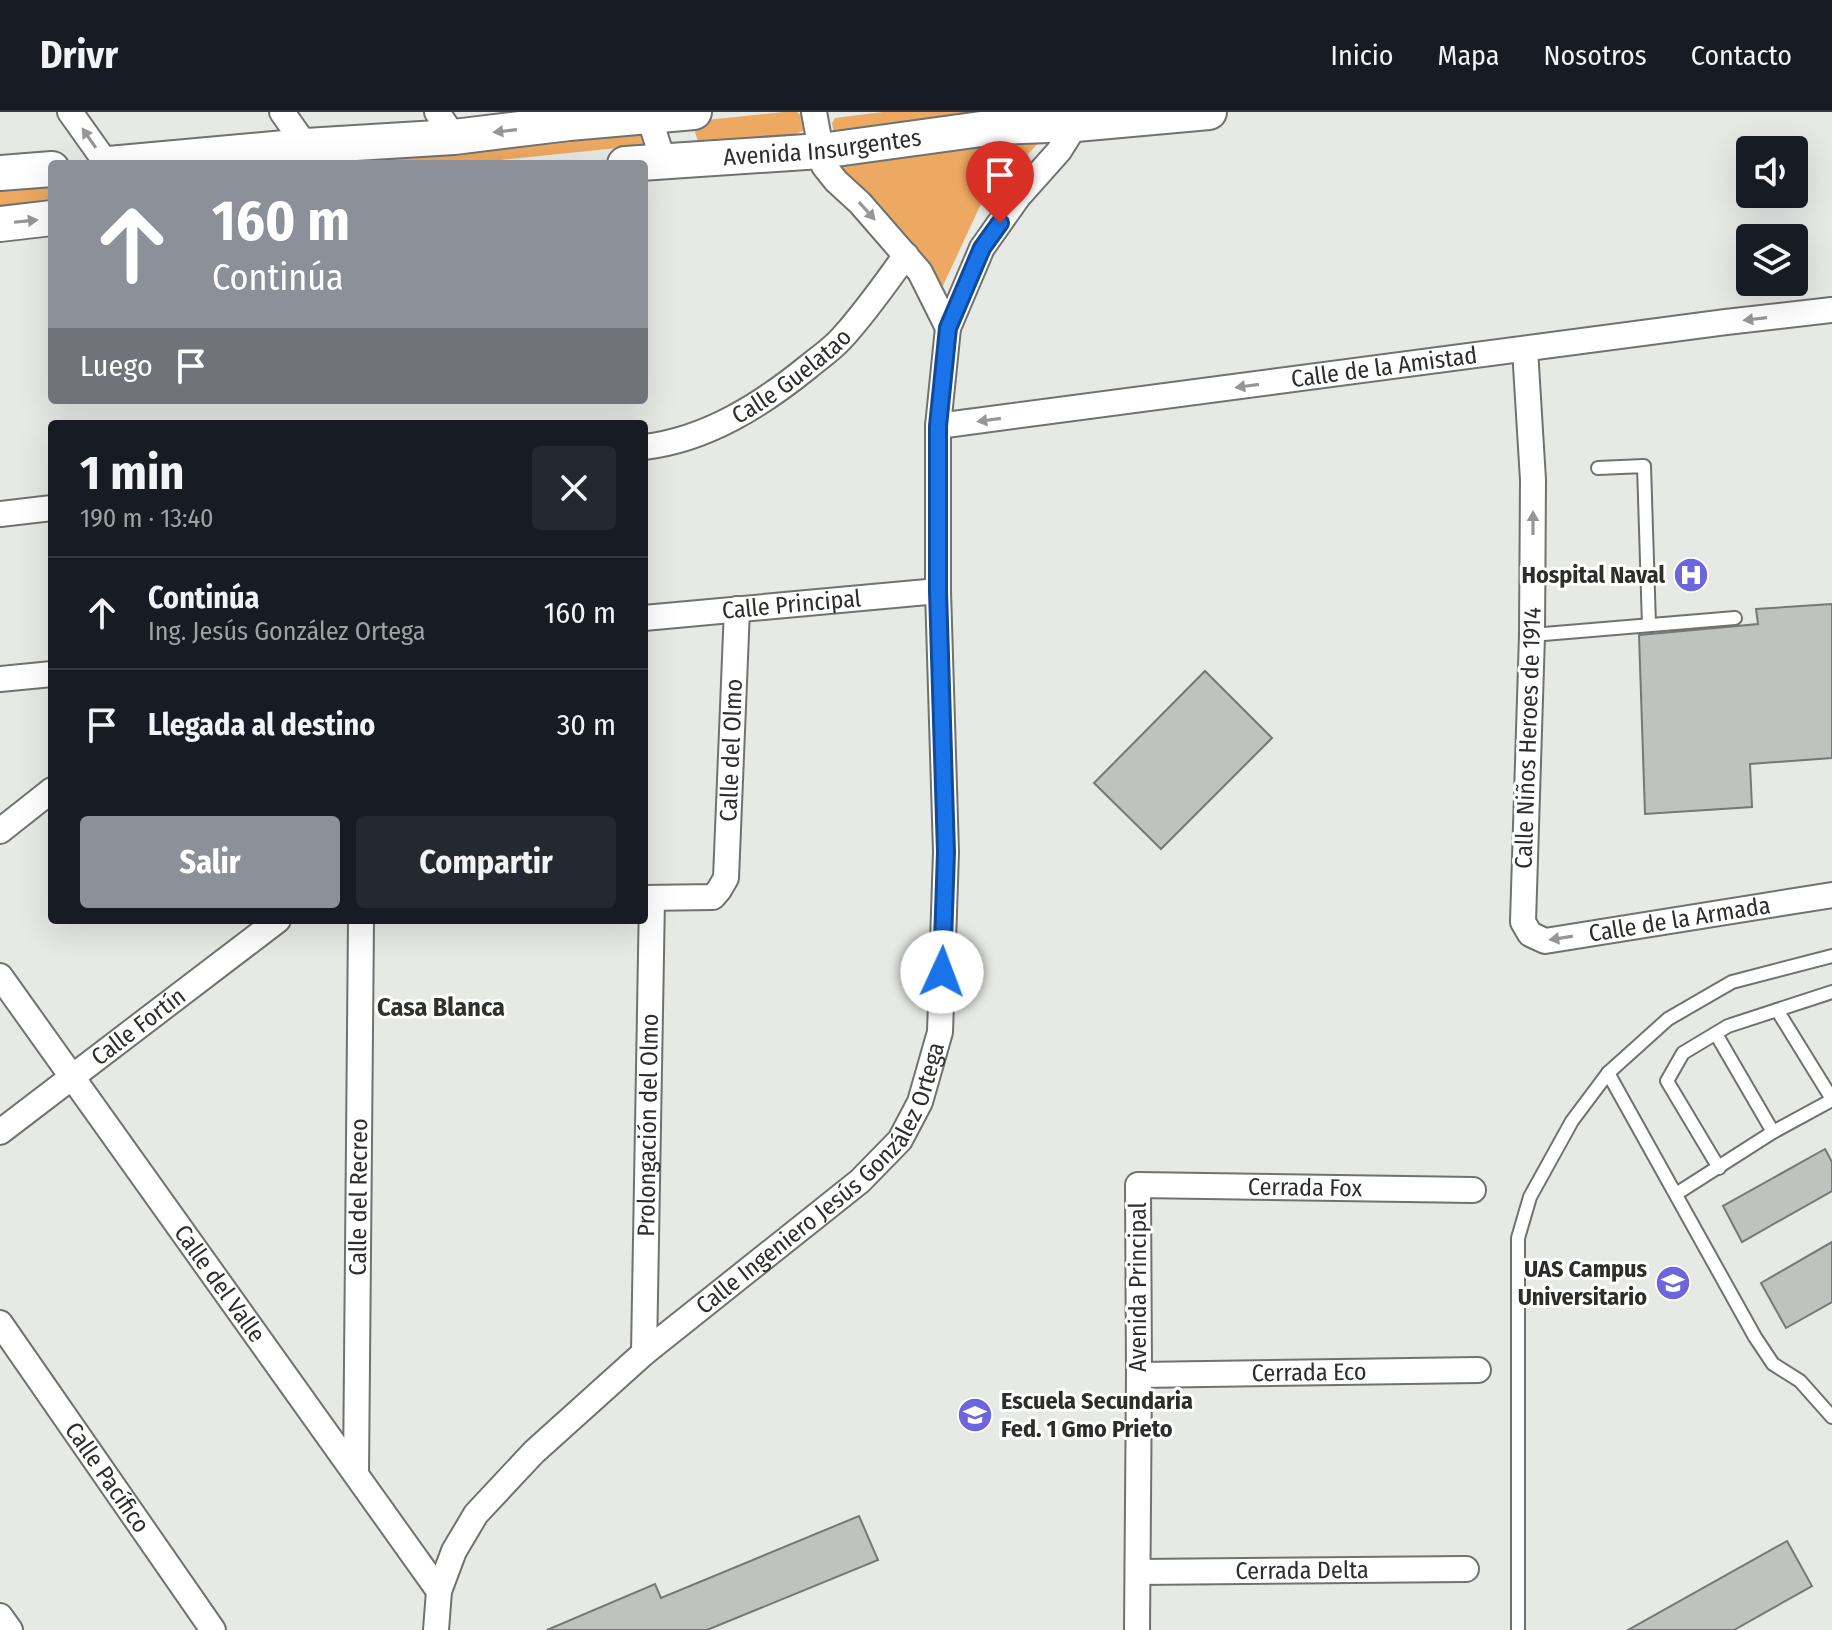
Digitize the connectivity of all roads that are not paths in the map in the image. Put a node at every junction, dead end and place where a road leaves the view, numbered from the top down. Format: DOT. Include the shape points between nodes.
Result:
graph roads {
  1 [pos="70,112"];
  2 [pos="282,112"];
  3 [pos="694,112"];
  4 [pos="814,112"];
  5 [pos="1209,112"];
  6 [pos="647,114"];
  7 [pos="994,120"];
  8 [pos="446,124"];
  9 [pos="1076,124"];
  10 [pos="306,146"];
  11 [pos="821,151"];
  12 [pos="105,160"];
  13 [pos="152,160"];
  14 [pos="663,160"];
  15 [pos="648,162"];
  16 [pos="48,169"];
  17 [pos="0,173"];
  18 [pos="48,218"];
  19 [pos="0,224"];
  20 [pos="906,255"];
  21 [pos="1832,310"];
  22 [pos="948,328"];
  23 [pos="1525,349"];
  24 [pos="938,426"];
  25 [pos="648,447"];
  26 [pos="1598,468"];
  27 [pos="48,508"];
  28 [pos="0,514"];
  29 [pos="938,591"];
  30 [pos="737,609"];
  31 [pos="648,618"];
  32 [pos="1735,618"];
  33 [pos="1649,625"];
  34 [pos="1532,635"];
  35 [pos="48,674"];
  36 [pos="0,679"];
  37 [pos="48,793"];
  38 [pos="0,831"];
  39 [pos="1832,895"];
  40 [pos="648,898"];
  41 [pos="273,924"];
  42 [pos="361,924"];
  43 [pos="648,924"];
  44 [pos="1530,934"];
  45 [pos="1832,956"];
  46 [pos="0,976"];
  47 [pos="1832,992"];
  48 [pos="1777,1010"];
  49 [pos="1716,1034"];
  50 [pos="1608,1073"];
  51 [pos="73,1077"];
  52 [pos="1832,1099"];
  53 [pos="0,1132"];
  54 [pos="1773,1132"];
  55 [pos="1719,1168"];
  56 [pos="1138,1185"];
  57 [pos="1473,1190"];
  58 [pos="1676,1194"];
  59 [pos="0,1323"];
  60 [pos="644,1353"];
  61 [pos="1478,1370"];
  62 [pos="1139,1375"];
  63 [pos="1832,1417"];
  64 [pos="356,1473"];
  65 [pos="1466,1569"];
  66 [pos="1138,1572"];
  67 [pos="439,1591"];
  68 [pos="0,1616"];
  69 [pos="10,1630"];
  70 [pos="213,1630"];
  71 [pos="436,1630"];
  72 [pos="1137,1630"];
  73 [pos="1518,1630"];
  12 -- 1 [label="street, one-way"];
  2 -- 10 [label="street"];
  3 -- 6 [label="main road"];
  4 -- 11 [label="street"];
  5 -- 9 [label="main road, Avenida Insurgentes"];
  6 -- 8 [label="main road, one-way" via="569,123"];
  6 -- 14 [label="street"];
  7 -- 9 [label="main road, Avenida Insurgentes"];
  7 -- 11 [label="main road, Avenida Insurgentes"];
  8 -- 10 [label="main road"];
  9 -- 22 [label="street, Calle Ingeniero Jesús González Ortega" via="982,248"];
  10 -- 13 [label="main road"];
  11 -- 14 [label="main road, Avenida Insurgentes"];
  11 -- 20 [label="street, one-way" via="824,166"];
  14 -- 15 [label="main road, Avenida Insurgentes"];
  16 -- 17 [label="main road"];
  19 -- 18 [label="main road, one-way"];
  20 -- 22 [label="street"];
  20 -- 25 [label="street, Calle Guelatao" via="839,341 777,392 722,424"];
  21 -- 23 [label="street, Calle de la Amistad, one-way"];
  22 -- 24 [label="street, Calle Ingeniero Jesús González Ortega"];
  23 -- 24 [label="street, Calle de la Amistad, one-way"];
  34 -- 23 [label="street, Calle Niños Heroes de 1914, one-way" via="1533,480"];
  24 -- 29 [label="street, Calle Ingeniero Jesús González Ortega"];
  26 -- 33 [label="lane" via="1644,466"];
  27 -- 28 [label="street"];
  29 -- 30 [label="street, Calle Principal"];
  29 -- 60 [label="street, Calle Ingeniero Jesús González Ortega" via="946,867 940,1032 920,1102 900,1140 860,1181"];
  30 -- 31 [label="street, Calle Principal"];
  30 -- 40 [label="street, Calle del Olmo" via="726,878 713,897"];
  32 -- 33 [label="lane"];
  33 -- 34 [label="lane"];
  34 -- 44 [label="street, Calle Niños Heroes de 1914" via="1523,922"];
  35 -- 36 [label="street"];
  37 -- 38 [label="street"];
  39 -- 44 [label="street, Calle de la Armada, one-way" via="1545,941"];
  41 -- 51 [label="street, Calle Fortín"];
  42 -- 64 [label="street, Calle del Recreo"];
  43 -- 60 [label="street, Prolongación del Olmo"];
  45 -- 50 [label="lane" via="1732,982 1668,1019"];
  46 -- 51 [label="street, Calle del Valle"];
  47 -- 48 [label="lane"];
  48 -- 49 [label="lane"];
  48 -- 52 [label="lane"];
  49 -- 54 [label="lane"];
  49 -- 55 [label="lane" via="1683,1053 1667,1081"];
  50 -- 58 [label="lane"];
  50 -- 73 [label="lane" via="1572,1121 1530,1197 1518,1238"];
  51 -- 53 [label="street, Calle Fortín"];
  51 -- 64 [label="street, Calle del Valle"];
  52 -- 54 [label="lane"];
  54 -- 55 [label="lane"];
  55 -- 58 [label="lane"];
  56 -- 57 [label="street, Cerrada Fox"];
  56 -- 62 [label="street, Avenida Principal"];
  58 -- 63 [label="lane" via="1773,1364 1800,1381"];
  59 -- 70 [label="street, Calle Pacífico"];
  60 -- 67 [label="street, Calle Ingeniero Jesús González Ortega" via="534,1452 476,1514"];
  61 -- 62 [label="street, Cerrada Eco"];
  62 -- 66 [label="street, Avenida Principal"];
  64 -- 67 [label="street, Calle del Valle"];
  65 -- 66 [label="street, Cerrada Delta"];
  66 -- 72 [label="street, Avenida Principal"];
  67 -- 71 [label="street, Calle Ingeniero Jesús González Ortega"];
  68 -- 69 [label="street"];
}
